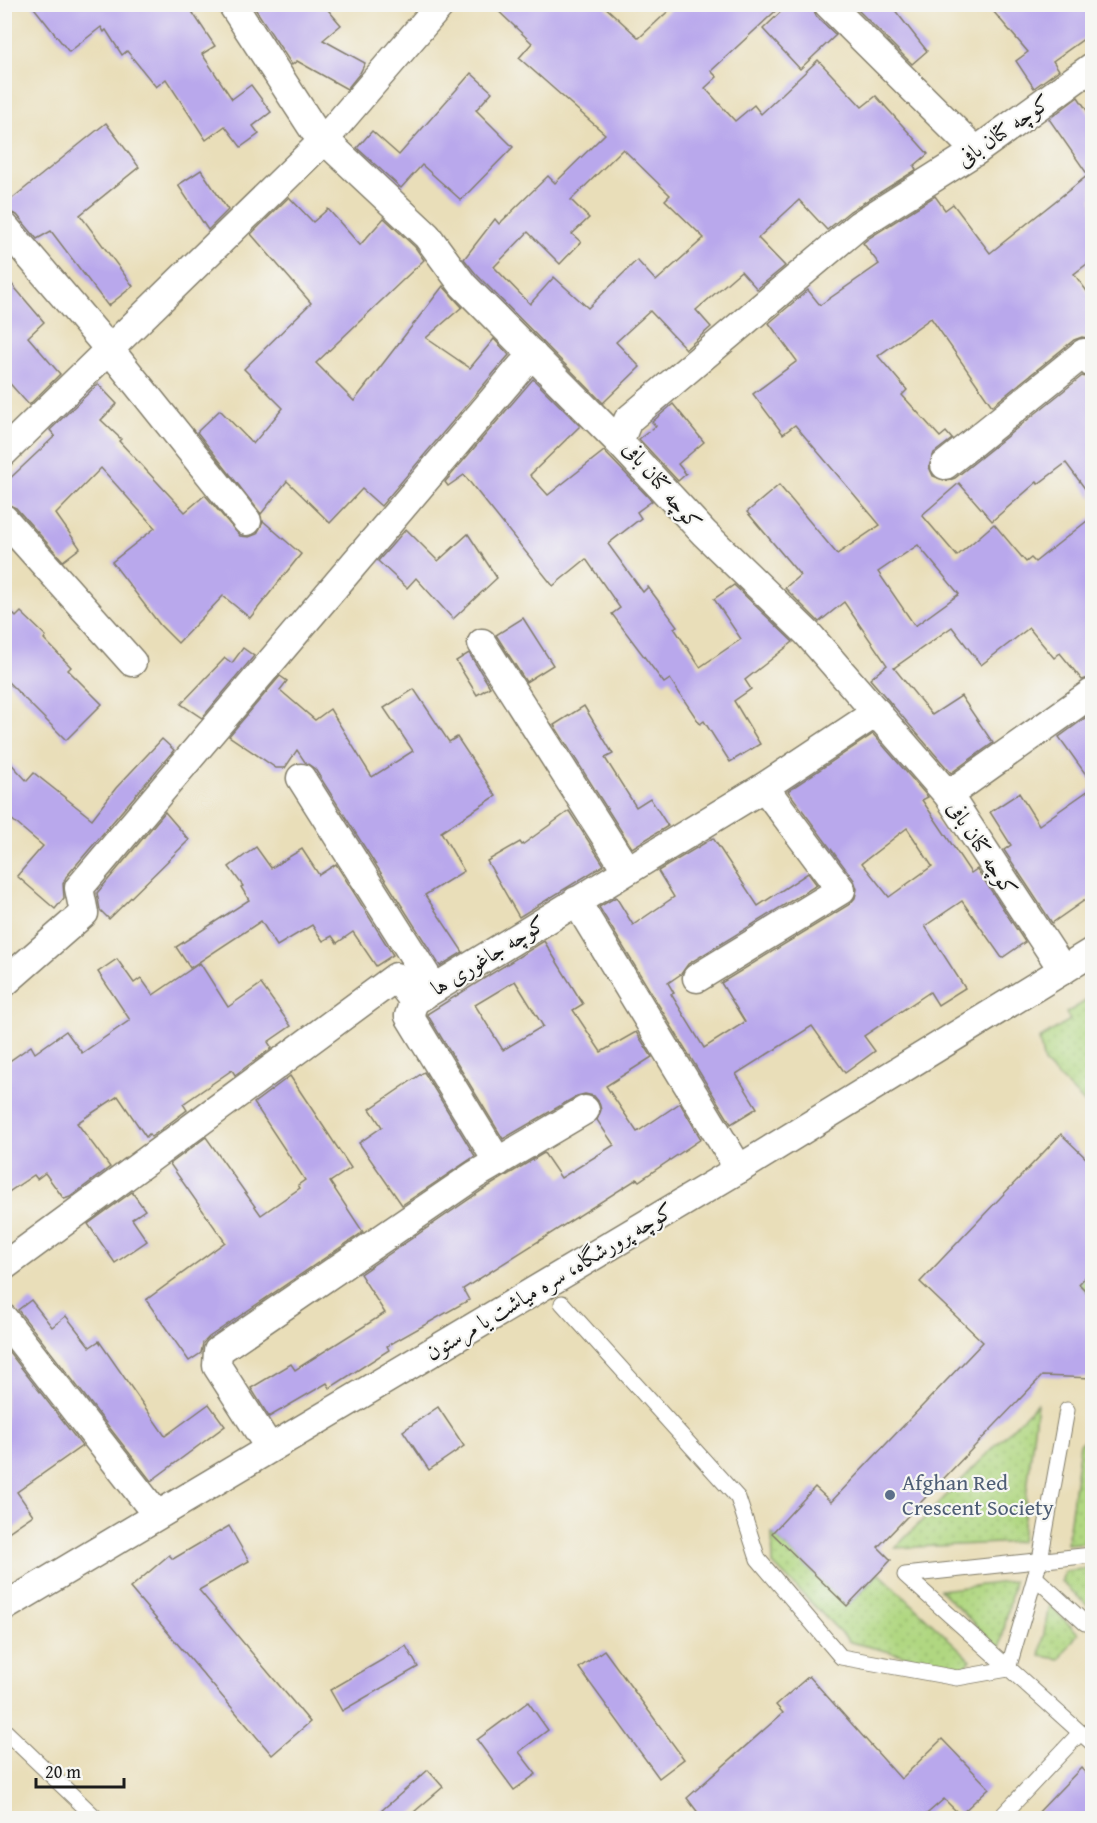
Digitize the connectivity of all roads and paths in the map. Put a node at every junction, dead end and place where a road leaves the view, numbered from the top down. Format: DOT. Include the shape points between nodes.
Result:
graph roads {
  1 [pos="232,4"];
  2 [pos="441,4"];
  3 [pos="828,4"];
  4 [pos="1092,67"];
  5 [pos="324,140"];
  6 [pos="976,151"];
  7 [pos="4,226"];
  8 [pos="110,350"];
  9 [pos="532,354"];
  10 [pos="1092,363"];
  11 [pos="619,442"];
  12 [pos="4,452"];
  13 [pos="945,465"];
  14 [pos="4,519"];
  15 [pos="247,521"];
  16 [pos="482,643"];
  17 [pos="132,662"];
  18 [pos="1092,693"];
  19 [pos="877,712"];
  20 [pos="301,778"];
  21 [pos="764,786"];
  22 [pos="948,795"];
  23 [pos="626,869"];
  24 [pos="576,900"];
  25 [pos="1092,952"];
  26 [pos="1063,970"];
  27 [pos="697,978"];
  28 [pos="4,983"];
  29 [pos="424,994"];
  30 [pos="585,1110"];
  31 [pos="498,1162"];
  32 [pos="739,1168"];
  33 [pos="4,1266"];
  34 [pos="562,1303"];
  35 [pos="4,1319"];
  36 [pos="1067,1410"];
  37 [pos="269,1448"];
  38 [pos="157,1515"];
  39 [pos="1092,1555"];
  40 [pos="1040,1560"];
  41 [pos="1035,1577"];
  42 [pos="4,1607"];
  43 [pos="1085,1623"];
  44 [pos="1008,1668"];
  45 [pos="4,1730"];
  46 [pos="1080,1733"];
  47 [pos="1092,1743"];
  48 [pos="96,1818"];
  49 [pos="1000,1818"];
  1 -- 5 [label="street"];
  2 -- 5 [label="street"];
  3 -- 6 [label="street"];
  4 -- 6 [label="street, کوچه کتان بافی"];
  5 -- 8 [label="street"];
  5 -- 9 [label="street" via="427,236 463,285"];
  6 -- 11 [label="street, کوچه کتان بافی" via="859,225 628,420"];
  7 -- 8 [label="street"];
  8 -- 12 [label="street"];
  8 -- 15 [label="street"];
  9 -- 11 [label="street"];
  9 -- 28 [label="street" via="80,888 84,913"];
  10 -- 13 [label="street" via="1084,353"];
  11 -- 19 [label="street, کوچه کتان بافی" via="704,534 808,634"];
  14 -- 17 [label="street"];
  16 -- 23 [label="street"];
  18 -- 22 [label="street"];
  19 -- 21 [label="street, کوچه جاغوری ها"];
  19 -- 22 [label="street, کوچه کتان بافی"];
  20 -- 29 [label="street"];
  21 -- 23 [label="street, کوچه جاغوری ها"];
  21 -- 27 [label="street" via="841,890"];
  22 -- 26 [label="street, کوچه کتان بافی"];
  23 -- 24 [label="street, کوچه جاغوری ها"];
  24 -- 29 [label="street, کوچه جاغوری ها"];
  24 -- 32 [label="street"];
  25 -- 26 [label="street, کوچه پرورشگاه، سره میاشت یا مرستون"];
  26 -- 32 [label="street, کوچه پرورشگاه، سره میاشت یا مرستون"];
  29 -- 31 [label="street" via="409,1016"];
  29 -- 33 [label="street, کوچه جاغوری ها" via="396,977"];
  30 -- 31 [label="street"];
  31 -- 37 [label="street" via="218,1351 217,1366"];
  32 -- 37 [label="street, کوچه پرورشگاه، سره میاشت یا مرستون"];
  34 -- 44 [label="lane" via="738,1498 758,1559 841,1657 957,1678"];
  35 -- 38 [label="street"];
  36 -- 40 [label="lane"];
  37 -- 38 [label="street, کوچه پرورشگاه، سره میاشت یا مرستون"];
  38 -- 42 [label="street, کوچه پرورشگاه، سره میاشت یا مرستون"];
  39 -- 40 [label="lane"];
  40 -- 41 [label="lane"];
  40 -- 44 [label="lane" via="904,1575"];
  41 -- 43 [label="lane"];
  41 -- 44 [label="lane"];
  44 -- 46 [label="lane"];
  45 -- 48 [label="lane"];
  46 -- 47 [label="lane"];
  46 -- 49 [label="lane"];
}
